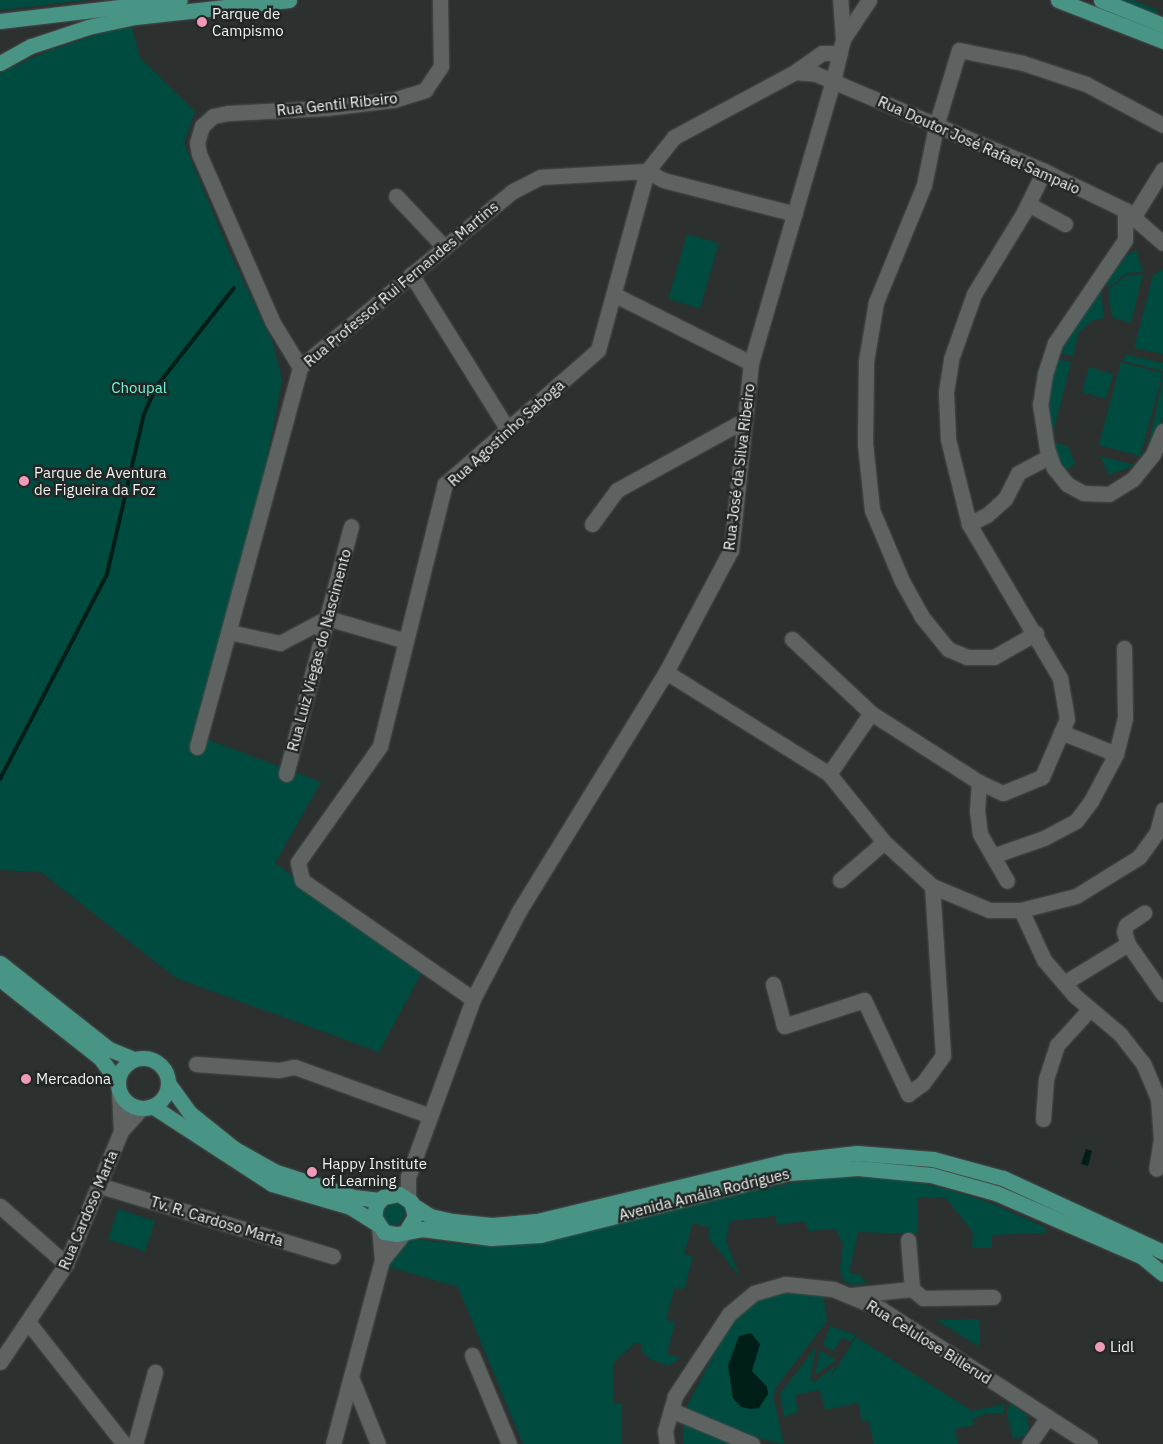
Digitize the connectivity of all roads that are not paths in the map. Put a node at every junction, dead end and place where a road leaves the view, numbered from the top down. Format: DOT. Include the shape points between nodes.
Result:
graph roads {
  1 [pos="180,0"];
  2 [pos="289,0"];
  3 [pos="440,0"];
  4 [pos="840,0"];
  5 [pos="869,0"];
  6 [pos="1058,0"];
  7 [pos="1101,0"];
  8 [pos="0,21"];
  9 [pos="1163,25"];
  10 [pos="1163,41"];
  11 [pos="841,46"];
  12 [pos="0,64"];
  13 [pos="795,72"];
  14 [pos="833,81"];
  15 [pos="1163,125"];
  16 [pos="936,126"];
  17 [pos="1163,169"];
  18 [pos="1044,170"];
  19 [pos="647,171"];
  20 [pos="396,196"];
  21 [pos="1028,204"];
  22 [pos="1129,213"];
  23 [pos="795,214"];
  24 [pos="1065,224"];
  25 [pos="1163,243"];
  26 [pos="445,248"];
  27 [pos="411,274"];
  28 [pos="615,295"];
  29 [pos="751,363"];
  30 [pos="300,367"];
  31 [pos="745,420"];
  32 [pos="507,428"];
  33 [pos="1163,432"];
  34 [pos="1048,457"];
  35 [pos="592,524"];
  36 [pos="969,524"];
  37 [pos="351,526"];
  38 [pos="327,618"];
  39 [pos="229,632"];
  40 [pos="1036,633"];
  41 [pos="792,639"];
  42 [pos="406,641"];
  43 [pos="1124,648"];
  44 [pos="666,672"];
  45 [pos="871,713"];
  46 [pos="1061,732"];
  47 [pos="197,747"];
  48 [pos="1116,754"];
  49 [pos="286,774"];
  50 [pos="829,774"];
  51 [pos="979,782"];
  52 [pos="1163,810"];
  53 [pos="884,842"];
  54 [pos="995,855"];
  55 [pos="840,880"];
  56 [pos="1007,881"];
  57 [pos="932,886"];
  58 [pos="1021,910"];
  59 [pos="1144,913"];
  60 [pos="1128,944"];
  61 [pos="0,963"];
  62 [pos="0,979"];
  63 [pos="1064,983"];
  64 [pos="773,984"];
  65 [pos="1163,994"];
  66 [pos="473,999"];
  67 [pos="1090,1009"];
  68 [pos="134,1059"];
  69 [pos="196,1064"];
  70 [pos="168,1083"];
  71 [pos="118,1086"];
  72 [pos="147,1107"];
  73 [pos="430,1116"];
  74 [pos="1043,1119"];
  75 [pos="121,1131"];
  76 [pos="1156,1169"];
  77 [pos="408,1177"];
  78 [pos="101,1186"];
  79 [pos="394,1194"];
  80 [pos="379,1200"];
  81 [pos="411,1202"];
  82 [pos="0,1206"];
  83 [pos="377,1225"];
  84 [pos="407,1230"];
  85 [pos="908,1240"];
  86 [pos="1163,1252"];
  87 [pos="333,1256"];
  88 [pos="382,1260"];
  89 [pos="66,1264"];
  90 [pos="1163,1274"];
  91 [pos="912,1289"];
  92 [pos="851,1295"];
  93 [pos="993,1297"];
  94 [pos="28,1322"];
  95 [pos="472,1355"];
  96 [pos="0,1362"];
  97 [pos="155,1372"];
  98 [pos="351,1377"];
  99 [pos="671,1410"];
  100 [pos="1048,1418"];
  101 [pos="124,1444"];
  102 [pos="135,1444"];
  103 [pos="333,1444"];
  104 [pos="378,1444"];
  105 [pos="509,1444"];
  106 [pos="667,1444"];
  107 [pos="752,1444"];
  108 [pos="1029,1444"];
  109 [pos="1090,1444"];
  1 -- 8 [label="main road"];
  2 -- 12 [label="main road" via="135,17 88,27 30,46"];
  3 -- 30 [label="street, Rua Gentil Ribeiro" via="441,66 425,90 392,100 213,116 202,126 197,143 199,154 273,323"];
  4 -- 11 [label="street, Rua José da Silva Ribeiro"];
  5 -- 11 [label="street, Rua José da Silva Ribeiro"];
  6 -- 10 [label="main road"];
  7 -- 9 [label="main road"];
  11 -- 13 [label="street, Rua Agostinho Saboga" via="822,53"];
  11 -- 14 [label="street, Rua José da Silva Ribeiro"];
  13 -- 14 [label="street" via="816,74"];
  13 -- 19 [label="street, Rua Agostinho Saboga" via="674,137"];
  14 -- 16 [label="street, Rua Doutor José Rafael Sampaio"];
  14 -- 23 [label="street, Rua José da Silva Ribeiro"];
  15 -- 16 [label="street" via="1086,84 1023,63 959,50"];
  16 -- 18 [label="street, Rua Doutor José Rafael Sampaio"];
  16 -- 40 [label="street" via="924,185 876,302 866,361 865,443 872,510 922,617 948,649 967,657 994,657"];
  17 -- 22 [label="street"];
  18 -- 21 [label="street"];
  18 -- 22 [label="street, Rua Doutor José Rafael Sampaio"];
  19 -- 23 [label="street" via="663,180"];
  19 -- 26 [label="street, Rua Professor Rui Fernandes Martins" via="540,177 513,191"];
  19 -- 28 [label="street, Rua Agostinho Saboga"];
  20 -- 26 [label="street"];
  21 -- 24 [label="street"];
  21 -- 36 [label="street" via="974,294 951,359 946,392 948,439"];
  22 -- 25 [label="street, Rua Doutor José Rafael Sampaio"];
  22 -- 34 [label="street" via="1125,240 1055,342 1040,404"];
  23 -- 29 [label="street, Rua José da Silva Ribeiro"];
  26 -- 27 [label="street, Rua Professor Rui Fernandes Martins"];
  27 -- 30 [label="street, Rua Professor Rui Fernandes Martins"];
  27 -- 32 [label="street"];
  28 -- 29 [label="street"];
  28 -- 32 [label="street, Rua Agostinho Saboga" via="598,350"];
  29 -- 31 [label="street, Rua José da Silva Ribeiro"];
  30 -- 39 [label="street, Rua Professor Rui Fernandes Martins"];
  31 -- 35 [label="street" via="618,490"];
  31 -- 44 [label="street, Rua José da Silva Ribeiro" via="731,550"];
  32 -- 42 [label="street, Rua Agostinho Saboga" via="445,484"];
  33 -- 34 [label="street" via="1153,454 1133,479 1109,494 1083,493 1067,484"];
  34 -- 36 [label="street" via="1018,473 1005,499 987,516"];
  36 -- 40 [label="street"];
  37 -- 38 [label="street, Rua Luiz Viegas do Nascimento"];
  38 -- 39 [label="street" via="280,643"];
  38 -- 42 [label="street"];
  38 -- 49 [label="street, Rua Luiz Viegas do Nascimento"];
  39 -- 47 [label="street, Rua Professor Rui Fernandes Martins"];
  40 -- 46 [label="street" via="1060,678 1067,719"];
  41 -- 45 [label="street"];
  42 -- 66 [label="street, Rua Agostinho Saboga" via="376,755 298,862 302,880"];
  43 -- 48 [label="street" via="1125,717"];
  44 -- 50 [label="street"];
  44 -- 66 [label="street, Rua José da Silva Ribeiro" via="520,911"];
  45 -- 50 [label="street"];
  45 -- 51 [label="street"];
  46 -- 48 [label="street"];
  46 -- 51 [label="street" via="1042,777 1003,793"];
  48 -- 54 [label="street" via="1091,801 1076,821 1044,838"];
  50 -- 53 [label="street"];
  51 -- 54 [label="street" via="977,810 980,834"];
  52 -- 58 [label="street" via="1157,832 1139,857 1076,896"];
  53 -- 55 [label="street"];
  53 -- 57 [label="street"];
  54 -- 56 [label="street"];
  57 -- 58 [label="street" via="989,910"];
  57 -- 64 [label="street" via="943,1055 923,1083 908,1094 864,1000 784,1026"];
  58 -- 63 [label="street" via="1044,960"];
  59 -- 60 [label="street" via="1126,926 1124,932"];
  60 -- 63 [label="street"];
  60 -- 65 [label="street"];
  61 -- 68 [label="main road" via="109,1049"];
  62 -- 71 [label="main road" via="100,1058"];
  63 -- 67 [label="street"];
  66 -- 73 [label="street, Rua José da Silva Ribeiro"];
  67 -- 74 [label="street" via="1057,1045 1046,1080"];
  67 -- 76 [label="street" via="1120,1034 1143,1063 1158,1098 1161,1139"];
  68 -- 70 [label="main road" via="154,1059 167,1074"];
  68 -- 71 [label="main road" via="126,1064"];
  69 -- 73 [label="street" via="279,1070 295,1067"];
  70 -- 72 [label="main road" via="166,1093"];
  70 -- 80 [label="main road" via="190,1113 235,1149 276,1172 354,1197"];
  71 -- 72 [label="main road" via="124,1100"];
  71 -- 75 [label="street"];
  72 -- 75 [label="street"];
  72 -- 83 [label="main road" via="272,1184 350,1207"];
  73 -- 77 [label="street, Rua José da Silva Ribeiro"];
  75 -- 78 [label="street, Rua Cardoso Marta"];
  77 -- 79 [label="street"];
  77 -- 81 [label="street"];
  78 -- 87 [label="street, Tv. R. Cardoso Marta"];
  78 -- 89 [label="street, Rua Cardoso Marta"];
  79 -- 80 [label="main road"];
  79 -- 81 [label="main road"];
  80 -- 83 [label="main road" via="374,1211"];
  81 -- 84 [label="main road" via="415,1216"];
  81 -- 86 [label="main road, Avenida Amália Rodrigues" via="430,1216 452,1221 492,1225 537,1221 787,1160 857,1153 933,1159 1003,1178"];
  82 -- 89 [label="street"];
  83 -- 84 [label="main road" via="390,1234"];
  83 -- 88 [label="street"];
  84 -- 88 [label="street"];
  84 -- 90 [label="main road, Avenida Amália Rodrigues" via="491,1238 540,1235 790,1173 858,1168 931,1174 996,1193 1141,1256"];
  85 -- 91 [label="street"];
  88 -- 98 [label="street"];
  89 -- 94 [label="street, Rua Cardoso Marta"];
  91 -- 92 [label="street"];
  91 -- 93 [label="street" via="923,1298"];
  92 -- 99 [label="street, Rua Celulose Billerud" via="833,1289 785,1284 754,1293 729,1314 675,1396"];
  92 -- 100 [label="street, Rua Celulose Billerud" via="881,1309"];
  94 -- 96 [label="street, Rua Cardoso Marta"];
  94 -- 101 [label="street"];
  95 -- 105 [label="street"];
  97 -- 102 [label="street"];
  98 -- 103 [label="street"];
  98 -- 104 [label="street"];
  99 -- 106 [label="street, Rua Celulose Billerud" via="665,1431"];
  99 -- 107 [label="street"];
  100 -- 108 [label="street"];
  100 -- 109 [label="street, Rua Celulose Billerud"];
}
